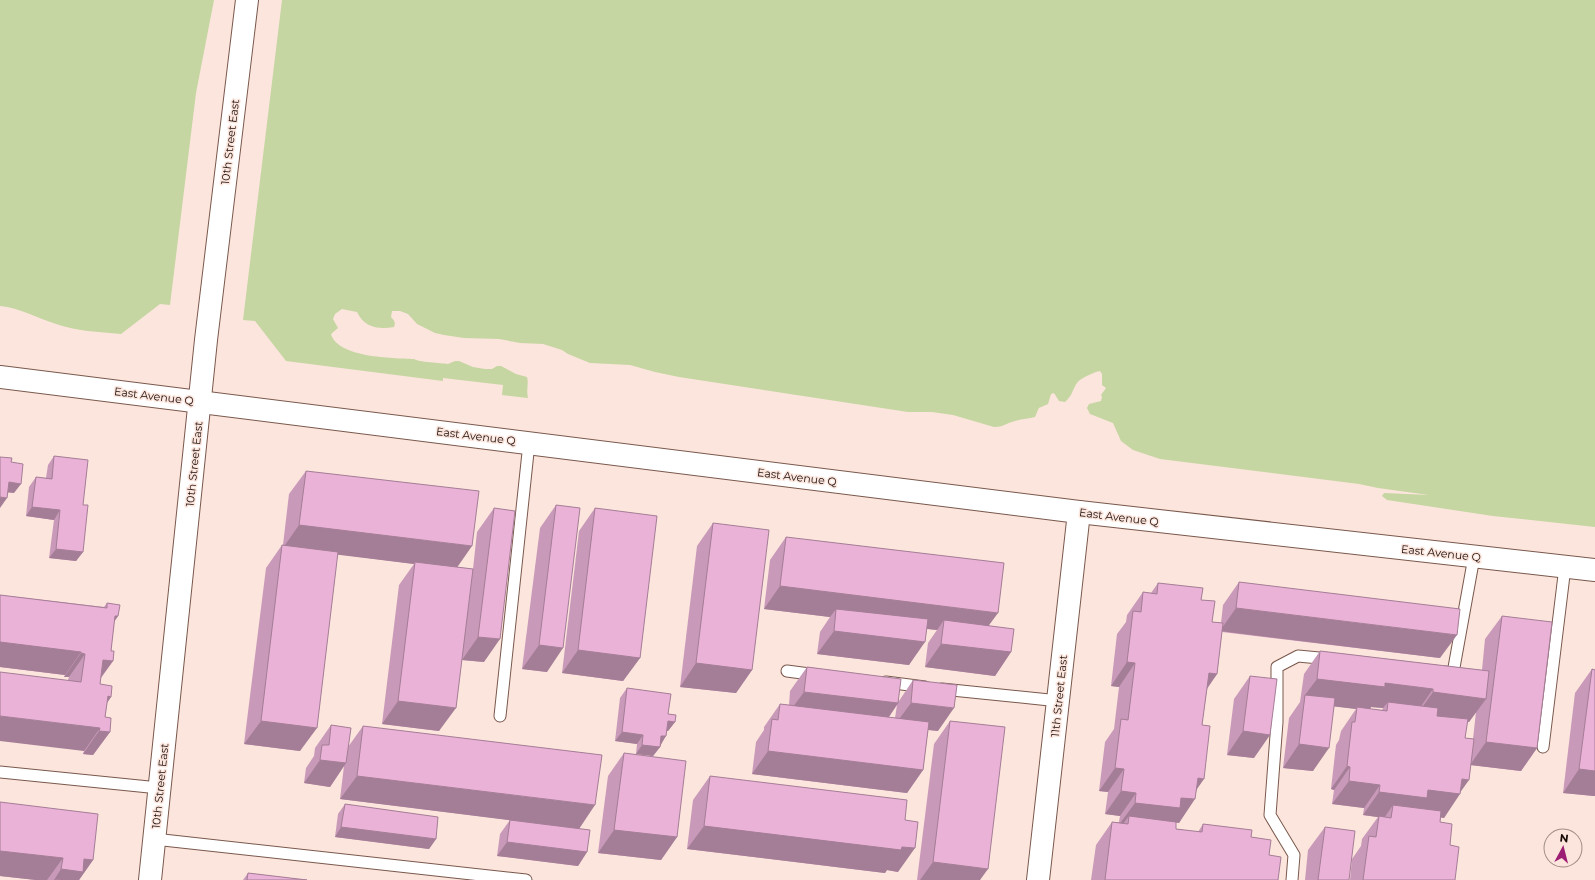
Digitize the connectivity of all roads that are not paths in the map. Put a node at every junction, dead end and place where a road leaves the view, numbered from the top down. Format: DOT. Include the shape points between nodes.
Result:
graph roads {
  1 [pos="246,0"];
  2 [pos="0,377"];
  3 [pos="200,401"];
  4 [pos="529,443"];
  5 [pos="1079,512"];
  6 [pos="1474,557"];
  7 [pos="1565,567"];
  8 [pos="1595,570"];
  9 [pos="1344,661"];
  10 [pos="787,671"];
  11 [pos="1430,671"];
  12 [pos="826,676"];
  13 [pos="874,681"];
  14 [pos="1059,701"];
  15 [pos="500,716"];
  16 [pos="1543,747"];
  17 [pos="0,772"];
  18 [pos="159,788"];
  19 [pos="154,839"];
  20 [pos="150,880"];
  21 [pos="526,880"];
  22 [pos="1038,880"];
  23 [pos="1292,880"];
  1 -- 3 [label="main road, 10th Street East"];
  2 -- 3 [label="main road, East Avenue Q"];
  3 -- 4 [label="main road, East Avenue Q"];
  3 -- 18 [label="main road, 10th Street East"];
  4 -- 5 [label="main road, East Avenue Q"];
  4 -- 15 [label="lane"];
  5 -- 6 [label="main road, East Avenue Q"];
  5 -- 14 [label="main road, 11th Street East"];
  6 -- 7 [label="main road, East Avenue Q"];
  6 -- 11 [label="lane" via="1453,673"];
  7 -- 8 [label="main road, East Avenue Q"];
  7 -- 16 [label="lane"];
  9 -- 23 [label="lane" via="1298,656 1277,668 1277,722 1270,815 1294,855"];
  10 -- 12 [label="lane"];
  13 -- 14 [label="lane"];
  14 -- 22 [label="main road, 11th Street East"];
  17 -- 18 [label="lane"];
  18 -- 19 [label="main road, 10th Street East"];
  19 -- 20 [label="main road, 10th Street East"];
  19 -- 21 [label="lane"];
}
